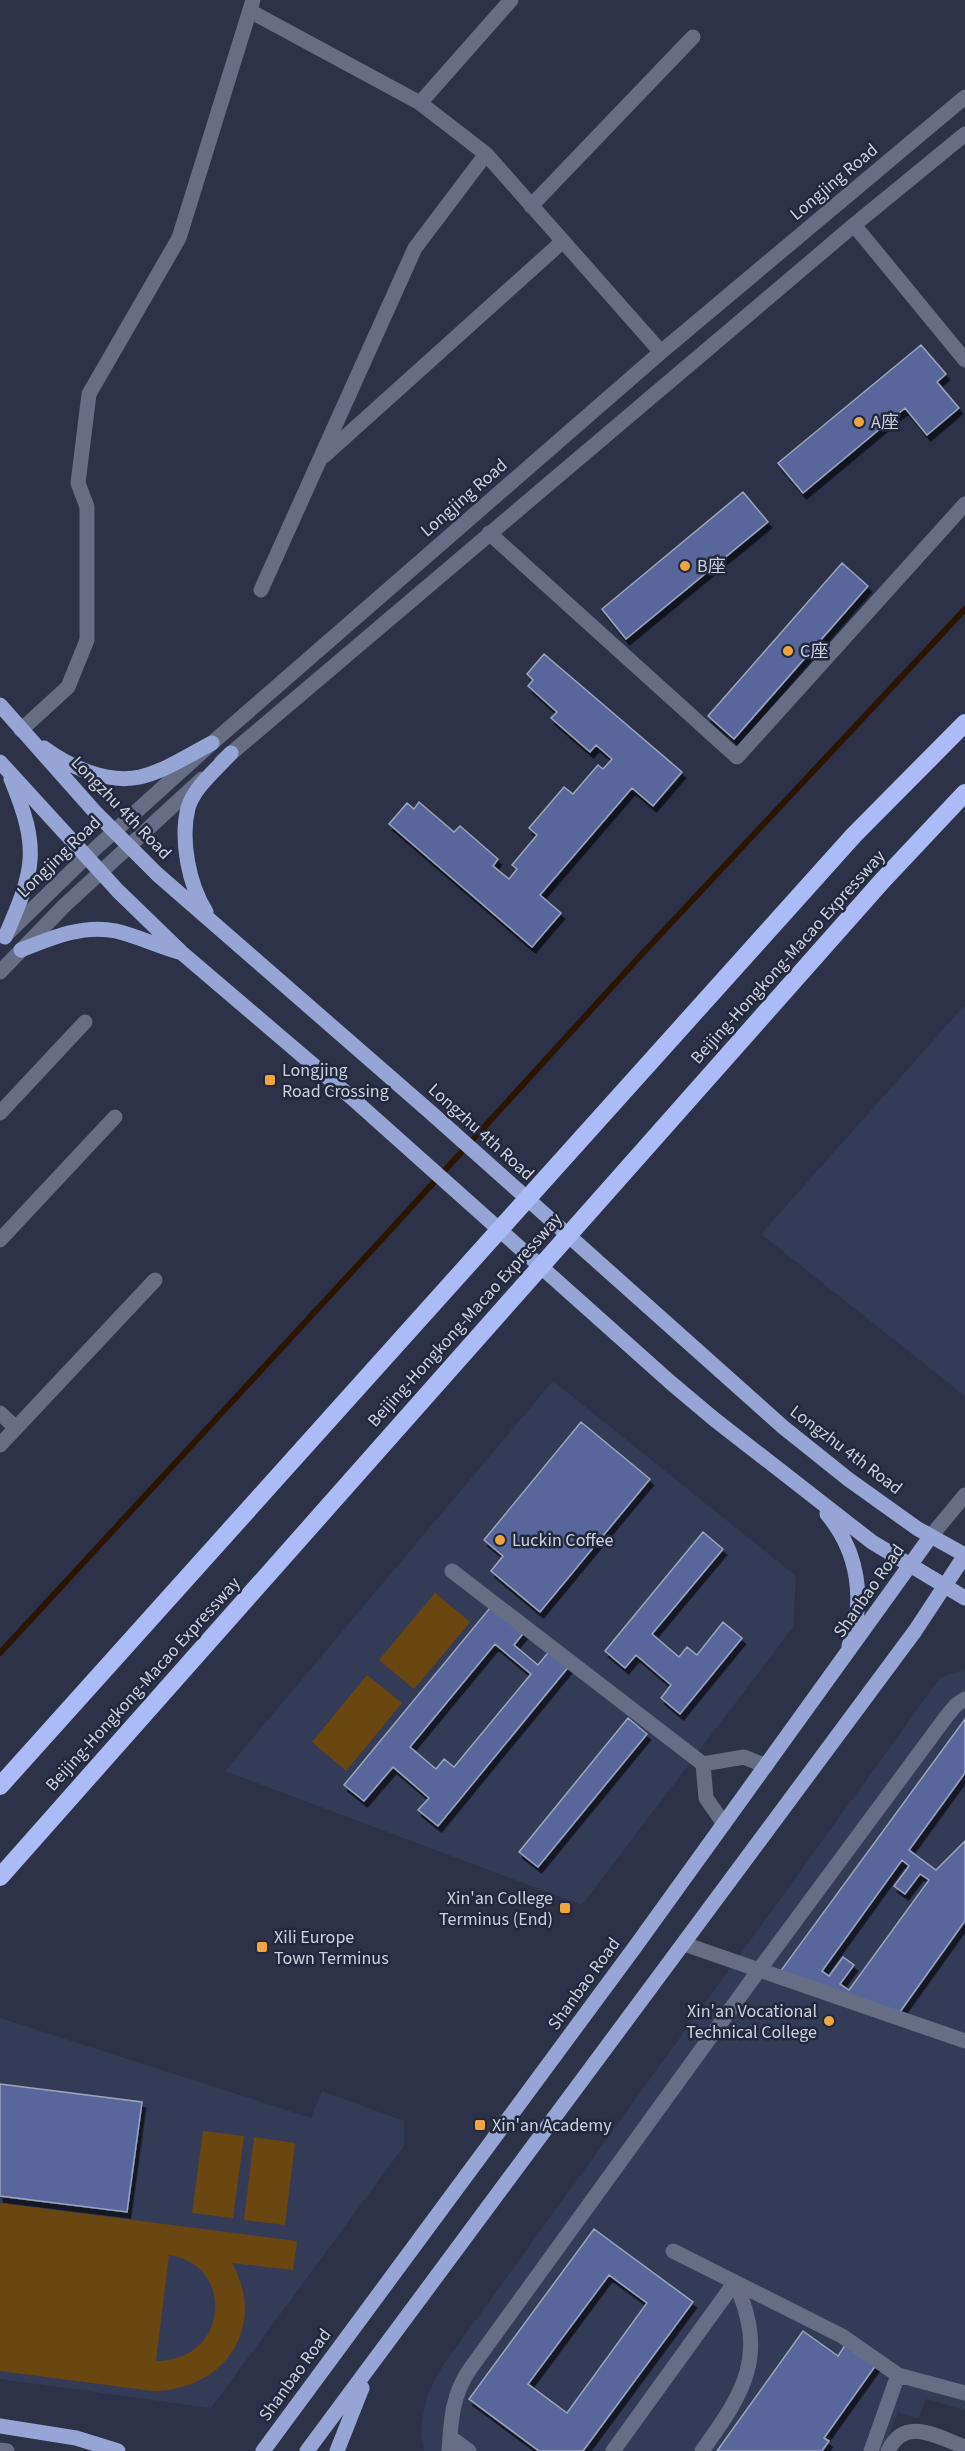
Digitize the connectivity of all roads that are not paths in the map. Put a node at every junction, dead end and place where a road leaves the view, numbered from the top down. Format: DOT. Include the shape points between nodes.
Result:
graph roads {
  1 [pos="511,0"];
  2 [pos="252,5"];
  3 [pos="693,37"];
  4 [pos="965,97"];
  5 [pos="420,103"];
  6 [pos="965,134"];
  7 [pos="486,154"];
  8 [pos="531,206"];
  9 [pos="854,225"];
  10 [pos="563,241"];
  11 [pos="661,352"];
  12 [pos="965,360"];
  13 [pos="320,459"];
  14 [pos="965,504"];
  15 [pos="489,533"];
  16 [pos="261,590"];
  17 [pos="0,705"];
  18 [pos="965,723"];
  19 [pos="21,730"];
  20 [pos="212,743"];
  21 [pos="231,753"];
  22 [pos="4,766"];
  23 [pos="965,794"];
  24 [pos="114,832"];
  25 [pos="128,846"];
  26 [pos="86,857"];
  27 [pos="100,872"];
  28 [pos="219,928"];
  29 [pos="2,939"];
  30 [pos="21,950"];
  31 [pos="182,953"];
  32 [pos="0,972"];
  33 [pos="85,1023"];
  34 [pos="0,1113"];
  35 [pos="115,1117"];
  36 [pos="0,1240"];
  37 [pos="155,1280"];
  38 [pos="0,1413"];
  39 [pos="16,1428"];
  40 [pos="0,1445"];
  41 [pos="809,1493"];
  42 [pos="965,1495"];
  43 [pos="931,1536"];
  44 [pos="965,1555"];
  45 [pos="910,1565"];
  46 [pos="452,1571"];
  47 [pos="945,1586"];
  48 [pos="965,1598"];
  49 [pos="844,1660"];
  50 [pos="965,1700"];
  51 [pos="704,1764"];
  52 [pos="766,1766"];
  53 [pos="0,1786"];
  54 [pos="724,1824"];
  55 [pos="0,1878"];
  56 [pos="684,1944"];
  57 [pos="759,1970"];
  58 [pos="965,2041"];
  59 [pos="673,2251"];
  60 [pos="735,2282"];
  61 [pos="370,2369"];
  62 [pos="898,2375"];
  63 [pos="965,2393"];
  64 [pos="0,2426"];
  65 [pos="449,2444"];
  66 [pos="965,2447"];
  67 [pos="0,2450"];
  68 [pos="7,2451"];
  69 [pos="118,2451"];
  70 [pos="263,2451"];
  71 [pos="307,2451"];
  72 [pos="337,2451"];
  73 [pos="470,2451"];
  74 [pos="613,2451"];
  75 [pos="702,2451"];
  76 [pos="871,2451"];
  77 [pos="888,2451"];
  1 -- 5 [label="street"];
  2 -- 5 [label="street"];
  2 -- 19 [label="street" via="178,238 88,394 78,483 87,507 87,640 68,687"];
  3 -- 8 [label="street"];
  4 -- 11 [label="street, Longjing Road"];
  5 -- 7 [label="street"];
  6 -- 9 [label="street"];
  7 -- 8 [label="street"];
  7 -- 13 [label="street" via="415,248"];
  8 -- 10 [label="street"];
  9 -- 12 [label="street"];
  9 -- 15 [label="street"];
  10 -- 11 [label="street"];
  10 -- 13 [label="street"];
  11 -- 20 [label="street, Longjing Road"];
  13 -- 16 [label="street"];
  14 -- 15 [label="street" via="737,757"];
  15 -- 21 [label="street"];
  17 -- 19 [label="main road, Longzhu 4th Road"];
  18 -- 53 [label="highway, Beijing-Hongkong-Macao Expressway" via="854,835"];
  19 -- 20 [label="main road" via="66,762 115,778 139,777"];
  19 -- 24 [label="main road, Longzhu 4th Road"];
  20 -- 24 [label="street, Longjing Road"];
  21 -- 25 [label="street"];
  21 -- 28 [label="main road" via="188,808 188,865 205,911"];
  22 -- 26 [label="main road"];
  22 -- 29 [label="main road" via="27,828 31,859 29,879"];
  23 -- 55 [label="highway, Beijing-Hongkong-Macao Expressway" via="875,889"];
  24 -- 25 [label="main road, Longzhu 4th Road"];
  24 -- 26 [label="street, Longjing Road"];
  25 -- 27 [label="street"];
  25 -- 28 [label="main road, Longzhu 4th Road"];
  26 -- 27 [label="main road"];
  26 -- 29 [label="street, Longjing Road"];
  27 -- 30 [label="street"];
  27 -- 31 [label="main road"];
  28 -- 43 [label="main road, Longzhu 4th Road" via="783,1427 848,1479"];
  30 -- 31 [label="main road" via="69,932 114,931"];
  30 -- 32 [label="street"];
  31 -- 41 [label="main road" via="714,1419"];
  33 -- 34 [label="street"];
  35 -- 36 [label="street"];
  37 -- 39 [label="street"];
  38 -- 39 [label="street"];
  39 -- 40 [label="street"];
  41 -- 45 [label="main road" via="872,1542"];
  41 -- 49 [label="main road" via="838,1528 857,1576 858,1607"];
  42 -- 43 [label="street"];
  43 -- 44 [label="main road, Longzhu 4th Road"];
  43 -- 45 [label="main road, Shanbao Road"];
  44 -- 47 [label="main road"];
  45 -- 47 [label="main road"];
  45 -- 49 [label="main road, Shanbao Road"];
  46 -- 51 [label="street"];
  47 -- 48 [label="main road"];
  47 -- 56 [label="main road"];
  49 -- 52 [label="main road, Shanbao Road"];
  50 -- 57 [label="street" via="946,1717"];
  51 -- 52 [label="street" via="744,1757"];
  51 -- 54 [label="street" via="706,1798"];
  52 -- 54 [label="main road, Shanbao Road"];
  54 -- 70 [label="main road, Shanbao Road"];
  56 -- 57 [label="street"];
  56 -- 61 [label="main road"];
  57 -- 58 [label="street"];
  57 -- 65 [label="street" via="461,2382 452,2411"];
  59 -- 60 [label="street"];
  60 -- 62 [label="street" via="842,2336"];
  60 -- 74 [label="street"];
  60 -- 75 [label="street" via="750,2323 749,2367 733,2408"];
  61 -- 71 [label="main road"];
  61 -- 72 [label="main road"];
  62 -- 63 [label="street"];
  62 -- 76 [label="street"];
  64 -- 69 [label="main road" via="60,2435"];
  65 -- 73 [label="street"];
  66 -- 77 [label="street" via="918,2430 896,2438"];
  67 -- 68 [label="street"];
}
